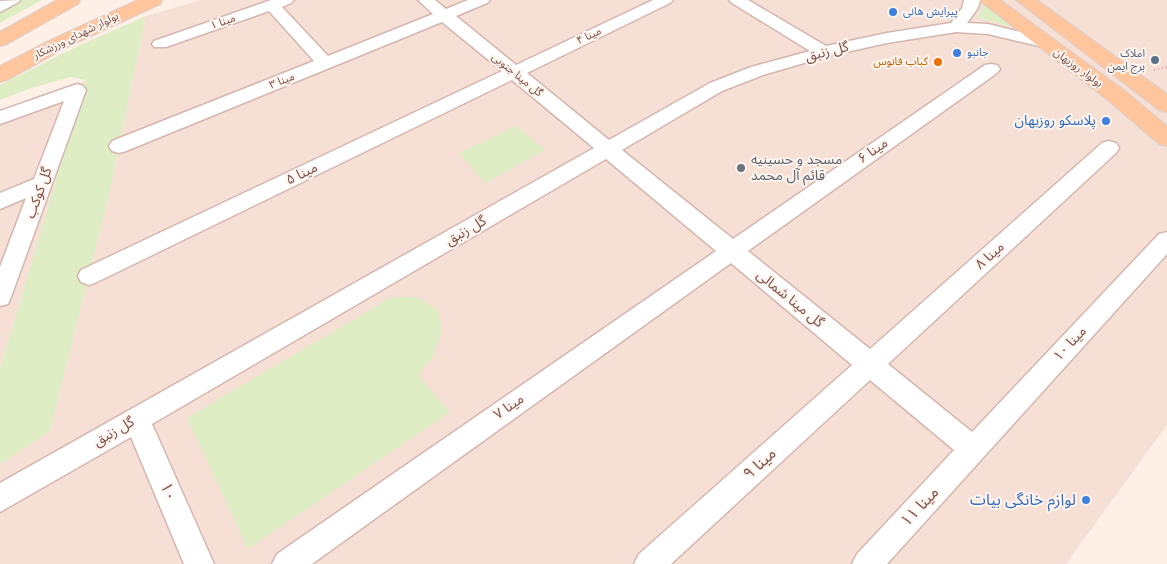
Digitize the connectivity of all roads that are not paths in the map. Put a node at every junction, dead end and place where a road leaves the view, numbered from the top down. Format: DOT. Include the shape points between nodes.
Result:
graph roads {
  1 [pos="12,0"];
  2 [pos="71,0"];
  3 [pos="153,0"];
  4 [pos="426,0"];
  5 [pos="482,0"];
  6 [pos="665,0"];
  7 [pos="737,0"];
  8 [pos="972,0"];
  9 [pos="988,0"];
  10 [pos="1025,0"];
  11 [pos="279,2"];
  12 [pos="0,7"];
  13 [pos="444,15"];
  14 [pos="956,27"];
  15 [pos="0,40"];
  16 [pos="1043,42"];
  17 [pos="160,44"];
  18 [pos="824,52"];
  19 [pos="325,63"];
  20 [pos="991,69"];
  21 [pos="514,72"];
  22 [pos="0,75"];
  23 [pos="1147,80"];
  24 [pos="1118,96"];
  25 [pos="1167,105"];
  26 [pos="0,118"];
  27 [pos="1167,138"];
  28 [pos="119,146"];
  29 [pos="1110,148"];
  30 [pos="608,149"];
  31 [pos="42,184"];
  32 [pos="0,201"];
  33 [pos="1167,240"];
  34 [pos="732,251"];
  35 [pos="89,276"];
  36 [pos="0,297"];
  37 [pos="870,364"];
  38 [pos="137,420"];
  39 [pos="973,449"];
  40 [pos="0,498"];
  41 [pos="199,564"];
  42 [pos="287,564"];
  43 [pos="649,564"];
  44 [pos="867,564"];
  1 -- 12 [label="street"];
  2 -- 15 [label="main road"];
  3 -- 22 [label="main road, بولوار شهدای ورزشکار"];
  4 -- 13 [label="street, گل مینا جنوبی"];
  5 -- 13 [label="street, مینا ۳"];
  6 -- 21 [label="street, مینا ۴"];
  7 -- 18 [label="street"];
  8 -- 14 [label="street"];
  9 -- 16 [label="main road, بولوار روزبهان"];
  10 -- 23 [label="main road, بولوار روزبهان"];
  11 -- 17 [label="street, مینا ۱"];
  11 -- 19 [label="street"];
  13 -- 19 [label="street, مینا ۳"];
  13 -- 21 [label="street, گل مینا جنوبی"];
  14 -- 16 [label="street, گل زنبق" via="988,29"];
  14 -- 18 [label="street, گل زنبق"];
  16 -- 24 [label="main road, بولوار روزبهان"];
  18 -- 30 [label="street, گل زنبق" via="716,86"];
  19 -- 28 [label="street, مینا ۳"];
  20 -- 34 [label="street, مینا ۶"];
  21 -- 30 [label="street, گل مینا جنوبی"];
  21 -- 35 [label="street, مینا ۵"];
  23 -- 24 [label="main road"];
  23 -- 25 [label="main road, بولوار روزبهان"];
  24 -- 27 [label="main road, بولوار روزبهان"];
  26 -- 31 [label="street, گل کوکب" via="78,90"];
  29 -- 37 [label="street, مینا ۸"];
  30 -- 34 [label="street, گل مینا شمالی"];
  30 -- 38 [label="street, گل زنبق"];
  31 -- 32 [label="street"];
  31 -- 36 [label="street, گل کوکب"];
  33 -- 39 [label="street, مینا ۱۰"];
  34 -- 37 [label="street, گل مینا شمالی"];
  34 -- 42 [label="street, مینا ۷"];
  37 -- 39 [label="street, گل مینا شمالی"];
  37 -- 43 [label="street, مینا ۹"];
  38 -- 40 [label="street, گل زنبق"];
  38 -- 41 [label="street, ۱۰"];
  39 -- 44 [label="street, مینا ۱۱"];
}
